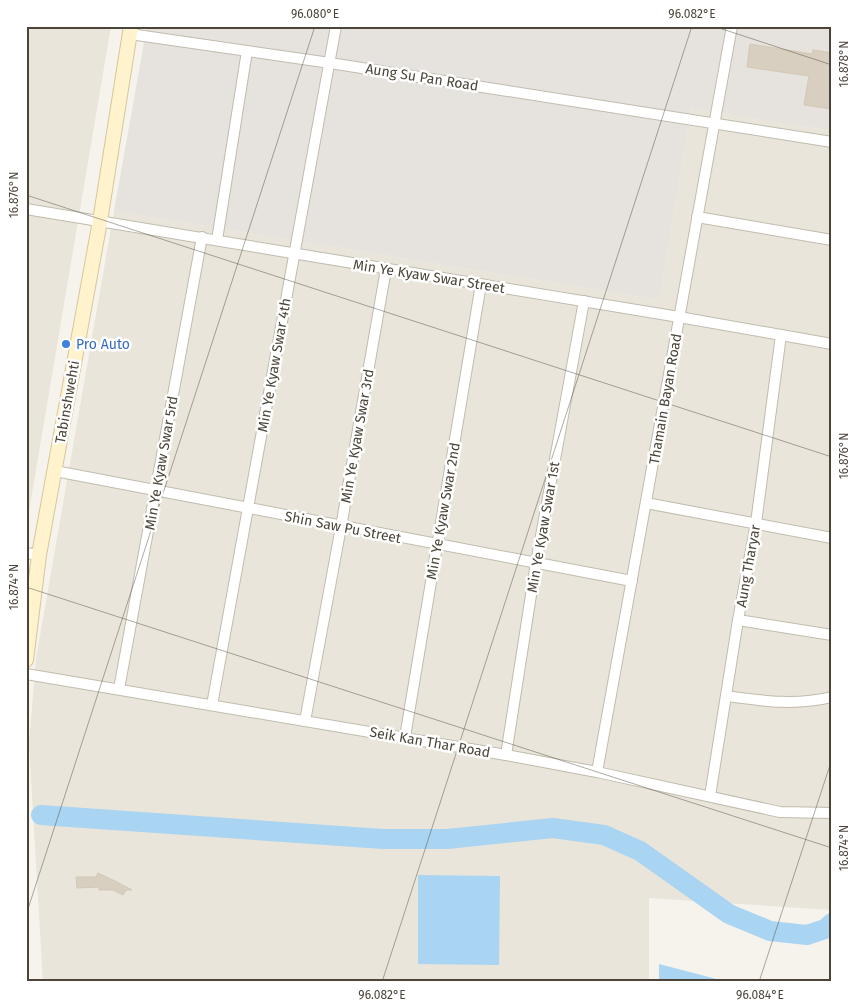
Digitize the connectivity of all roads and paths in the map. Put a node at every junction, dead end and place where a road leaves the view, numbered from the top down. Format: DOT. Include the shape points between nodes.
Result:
graph roads {
  1 [pos="336,26"];
  2 [pos="732,26"];
  3 [pos="130,30"];
  4 [pos="247,51"];
  5 [pos="330,62"];
  6 [pos="714,122"];
  7 [pos="832,142"];
  8 [pos="26,209"];
  9 [pos="697,217"];
  10 [pos="100,221"];
  11 [pos="202,237"];
  12 [pos="217,240"];
  13 [pos="832,240"];
  14 [pos="295,253"];
  15 [pos="386,269"];
  16 [pos="481,284"];
  17 [pos="584,301"];
  18 [pos="679,316"];
  19 [pos="781,335"];
  20 [pos="832,344"];
  21 [pos="55,471"];
  22 [pos="156,490"];
  23 [pos="646,504"];
  24 [pos="248,508"];
  25 [pos="756,523"];
  26 [pos="341,527"];
  27 [pos="832,538"];
  28 [pos="437,545"];
  29 [pos="33,554"];
  30 [pos="536,563"];
  31 [pos="632,581"];
  32 [pos="738,620"];
  33 [pos="832,635"];
  34 [pos="26,660"];
  35 [pos="26,674"];
  36 [pos="119,689"];
  37 [pos="726,696"];
  38 [pos="832,697"];
  39 [pos="212,704"];
  40 [pos="305,721"];
  41 [pos="405,738"];
  42 [pos="506,755"];
  43 [pos="597,772"];
  44 [pos="710,796"];
  45 [pos="832,813"];
  1 -- 5 [label="street, Min Ye Kyaw Swar 4th"];
  2 -- 6 [label="street, Thamain Bayan Road"];
  3 -- 4 [label="street, Aung Su Pan Road"];
  3 -- 10 [label="main road, Tabinshwehti"];
  4 -- 5 [label="street, Aung Su Pan Road"];
  4 -- 12 [label="street"];
  5 -- 6 [label="street, Aung Su Pan Road"];
  5 -- 14 [label="street, Min Ye Kyaw Swar 4th"];
  6 -- 7 [label="street, Aung Su Pan Road"];
  6 -- 9 [label="street, Thamain Bayan Road"];
  8 -- 10 [label="street, Min Ye Kyaw Swar Street"];
  9 -- 13 [label="street"];
  9 -- 18 [label="street, Thamain Bayan Road"];
  10 -- 11 [label="street, Min Ye Kyaw Swar Street"];
  10 -- 21 [label="main road, Tabinshwehti"];
  11 -- 12 [label="street, Min Ye Kyaw Swar Street"];
  11 -- 22 [label="street, Min Ye Kyaw Swar 5rd"];
  12 -- 14 [label="street, Min Ye Kyaw Swar Street"];
  14 -- 15 [label="street, Min Ye Kyaw Swar Street"];
  14 -- 24 [label="street, Min Ye Kyaw Swar 4th"];
  15 -- 16 [label="street, Min Ye Kyaw Swar Street"];
  15 -- 26 [label="street, Min Ye Kyaw Swar 3rd"];
  16 -- 17 [label="street, Min Ye Kyaw Swar Street"];
  16 -- 28 [label="street, Min Ye Kyaw Swar 2nd"];
  17 -- 18 [label="street, Min Ye Kyaw Swar Street"];
  17 -- 30 [label="street, Min Ye Kyaw Swar 1st"];
  18 -- 19 [label="street, Min Ye Kyaw Swar Street"];
  18 -- 23 [label="street, Thamain Bayan Road"];
  19 -- 20 [label="street, Min Ye Kyaw Swar Street"];
  19 -- 25 [label="street, Aung Tharyar"];
  21 -- 22 [label="street, Shin Saw Pu Street"];
  21 -- 29 [label="main road, Tabinshwehti"];
  22 -- 24 [label="street, Shin Saw Pu Street"];
  22 -- 36 [label="street, Min Ye Kyaw Swar 5rd"];
  23 -- 25 [label="street"];
  23 -- 31 [label="street, Thamain Bayan Road"];
  24 -- 26 [label="street, Shin Saw Pu Street"];
  24 -- 39 [label="street, Min Ye Kyaw Swar 4th"];
  25 -- 27 [label="street"];
  25 -- 32 [label="street, Aung Tharyar"];
  26 -- 28 [label="street, Shin Saw Pu Street"];
  26 -- 40 [label="street, Min Ye Kyaw Swar 3rd"];
  28 -- 30 [label="street, Shin Saw Pu Street"];
  28 -- 41 [label="street, Min Ye Kyaw Swar 2nd"];
  29 -- 34 [label="main road, Tabinshwehti"];
  30 -- 31 [label="street, Shin Saw Pu Street"];
  30 -- 42 [label="street, Min Ye Kyaw Swar 1st"];
  31 -- 43 [label="street, Thamain Bayan Road"];
  32 -- 33 [label="street"];
  32 -- 37 [label="street, Aung Tharyar"];
  35 -- 36 [label="street, Seik Kan Thar Road"];
  36 -- 39 [label="street, Seik Kan Thar Road"];
  37 -- 38 [label="street" via="776,703"];
  37 -- 44 [label="street, Aung Tharyar"];
  39 -- 40 [label="street, Seik Kan Thar Road"];
  40 -- 41 [label="street, Seik Kan Thar Road"];
  41 -- 42 [label="street, Seik Kan Thar Road"];
  42 -- 43 [label="street, Seik Kan Thar Road"];
  43 -- 44 [label="street, Seik Kan Thar Road"];
  44 -- 45 [label="street, Seik Kan Thar Road" via="780,812"];
}
